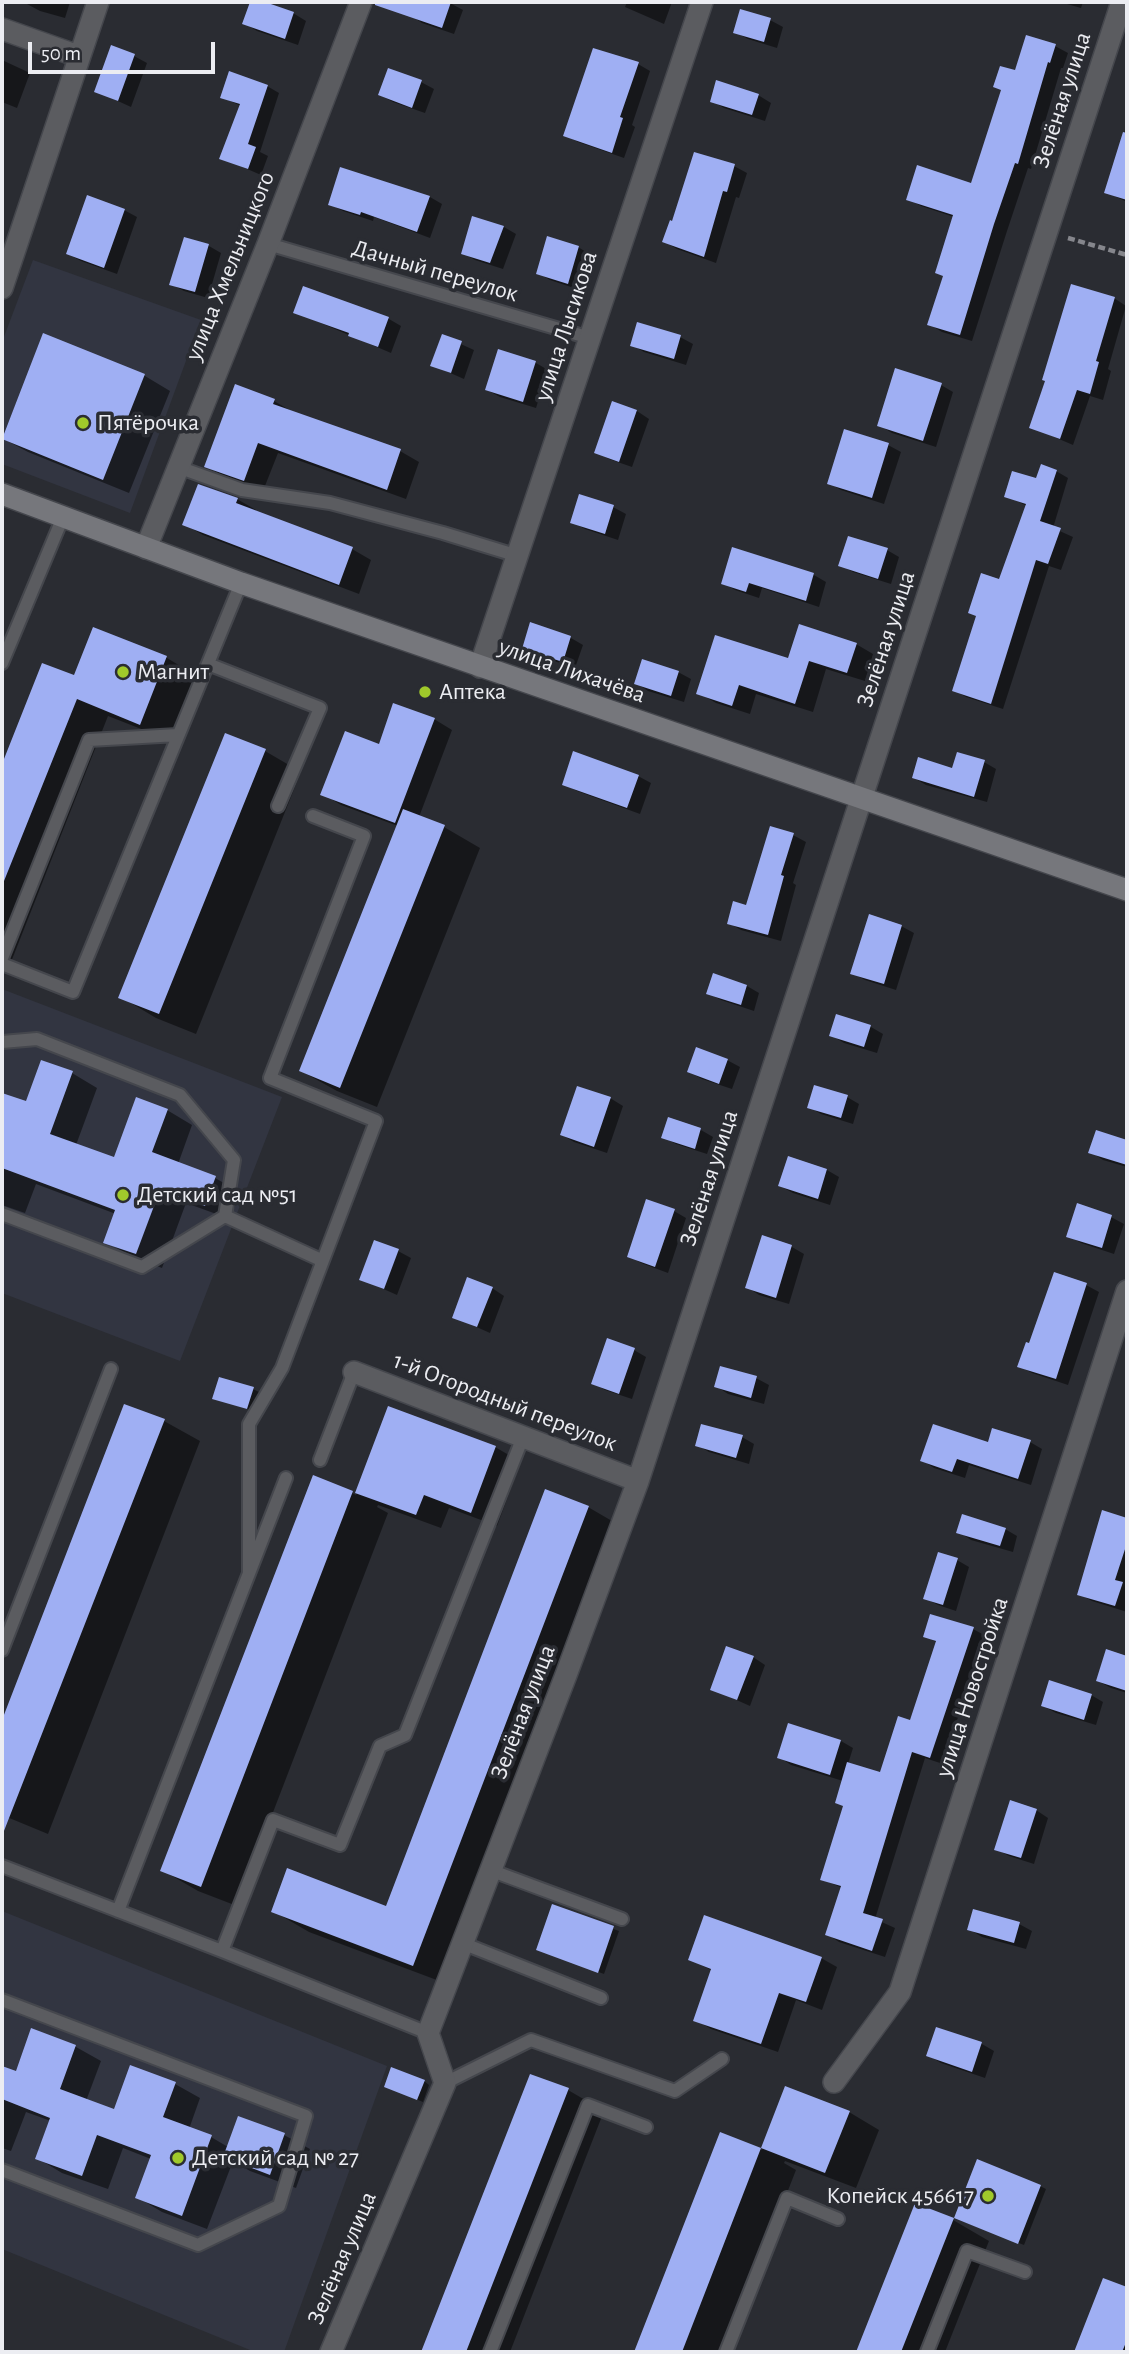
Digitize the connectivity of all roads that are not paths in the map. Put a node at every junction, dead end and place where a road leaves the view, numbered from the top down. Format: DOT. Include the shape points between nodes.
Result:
graph roads {
  1 [pos="98,2"];
  2 [pos="361,2"];
  3 [pos="702,2"];
  4 [pos="1122,2"];
  5 [pos="2,29"];
  6 [pos="78,56"];
  7 [pos="268,244"];
  8 [pos="8,256"];
  9 [pos="2,288"];
  10 [pos="590,338"];
  11 [pos="178,467"];
  12 [pos="2,494"];
  13 [pos="63,517"];
  14 [pos="146,548"];
  15 [pos="517,556"];
  16 [pos="241,583"];
  17 [pos="2,663"];
  18 [pos="208,664"];
  19 [pos="480,667"];
  20 [pos="178,735"];
  21 [pos="861,800"];
  22 [pos="278,806"];
  23 [pos="313,816"];
  24 [pos="1127,890"];
  25 [pos="2,958"];
  26 [pos="2,964"];
  27 [pos="2,1042"];
  28 [pos="2,1214"];
  29 [pos="225,1216"];
  30 [pos="321,1260"];
  31 [pos="1127,1292"];
  32 [pos="111,1369"];
  33 [pos="354,1372"];
  34 [pos="523,1437"];
  35 [pos="320,1460"];
  36 [pos="286,1478"];
  37 [pos="638,1481"];
  38 [pos="249,1573"];
  39 [pos="2,1650"];
  40 [pos="2,1866"];
  41 [pos="490,1870"];
  42 [pos="118,1911"];
  43 [pos="622,1919"];
  44 [pos="462,1943"];
  45 [pos="222,1951"];
  46 [pos="601,1998"];
  47 [pos="2,2000"];
  48 [pos="428,2033"];
  49 [pos="722,2059"];
  50 [pos="834,2082"];
  51 [pos="445,2083"];
  52 [pos="646,2127"];
  53 [pos="2,2170"];
  54 [pos="838,2219"];
  55 [pos="1025,2272"];
  56 [pos="331,2352"];
  57 [pos="490,2352"];
  58 [pos="726,2352"];
  59 [pos="927,2352"];
  1 -- 6 [label="street"];
  2 -- 7 [label="street, улица Хмельницкого"];
  3 -- 10 [label="street, улица Лысикова"];
  4 -- 21 [label="street, Зелёная улица"];
  5 -- 6 [label="street"];
  6 -- 8 [label="street"];
  7 -- 10 [label="lane, Дачный переулок"];
  7 -- 11 [label="street, улица Хмельницкого"];
  8 -- 9 [label="street"];
  10 -- 15 [label="street, улица Лысикова"];
  11 -- 14 [label="street, улица Хмельницкого"];
  11 -- 15 [label="lane" via="242,490 330,503"];
  12 -- 13 [label="main road, улица Лихачёва"];
  13 -- 14 [label="main road, улица Лихачёва"];
  13 -- 17 [label="lane"];
  14 -- 16 [label="main road, улица Лихачёва"];
  15 -- 19 [label="street, улица Лысикова"];
  16 -- 18 [label="lane"];
  16 -- 19 [label="main road, улица Лихачёва"];
  18 -- 20 [label="lane"];
  18 -- 22 [label="lane" via="320,708"];
  19 -- 21 [label="main road, улица Лихачёва"];
  20 -- 25 [label="lane" via="89,740"];
  20 -- 26 [label="lane" via="73,992"];
  21 -- 24 [label="main road, улица Лихачёва"];
  21 -- 37 [label="street, Зелёная улица"];
  23 -- 30 [label="lane" via="364,836 270,1078 376,1121"];
  27 -- 29 [label="lane" via="37,1039 180,1095 234,1160"];
  28 -- 29 [label="lane" via="142,1267"];
  29 -- 30 [label="lane"];
  30 -- 38 [label="lane" via="282,1368 248,1424"];
  31 -- 50 [label="street, улица Новостройка" via="900,1992"];
  32 -- 39 [label="lane"];
  33 -- 34 [label="street, 1-й Огородный переулок"];
  33 -- 35 [label="lane"];
  34 -- 37 [label="street, 1-й Огородный переулок"];
  34 -- 45 [label="lane" via="405,1735 380,1746 340,1845 274,1821"];
  36 -- 38 [label="lane"];
  37 -- 41 [label="street, Зелёная улица"];
  38 -- 42 [label="lane"];
  40 -- 42 [label="lane"];
  41 -- 43 [label="lane"];
  41 -- 44 [label="street, Зелёная улица"];
  42 -- 45 [label="lane"];
  44 -- 46 [label="lane"];
  44 -- 48 [label="street, Зелёная улица"];
  45 -- 48 [label="lane"];
  47 -- 53 [label="lane" via="306,2116 279,2206 198,2245"];
  48 -- 51 [label="street"];
  49 -- 51 [label="lane" via="675,2091 531,2040"];
  51 -- 56 [label="street, Зелёная улица"];
  52 -- 57 [label="lane" via="588,2105"];
  54 -- 58 [label="lane" via="787,2198"];
  55 -- 59 [label="lane" via="967,2251"];
}
